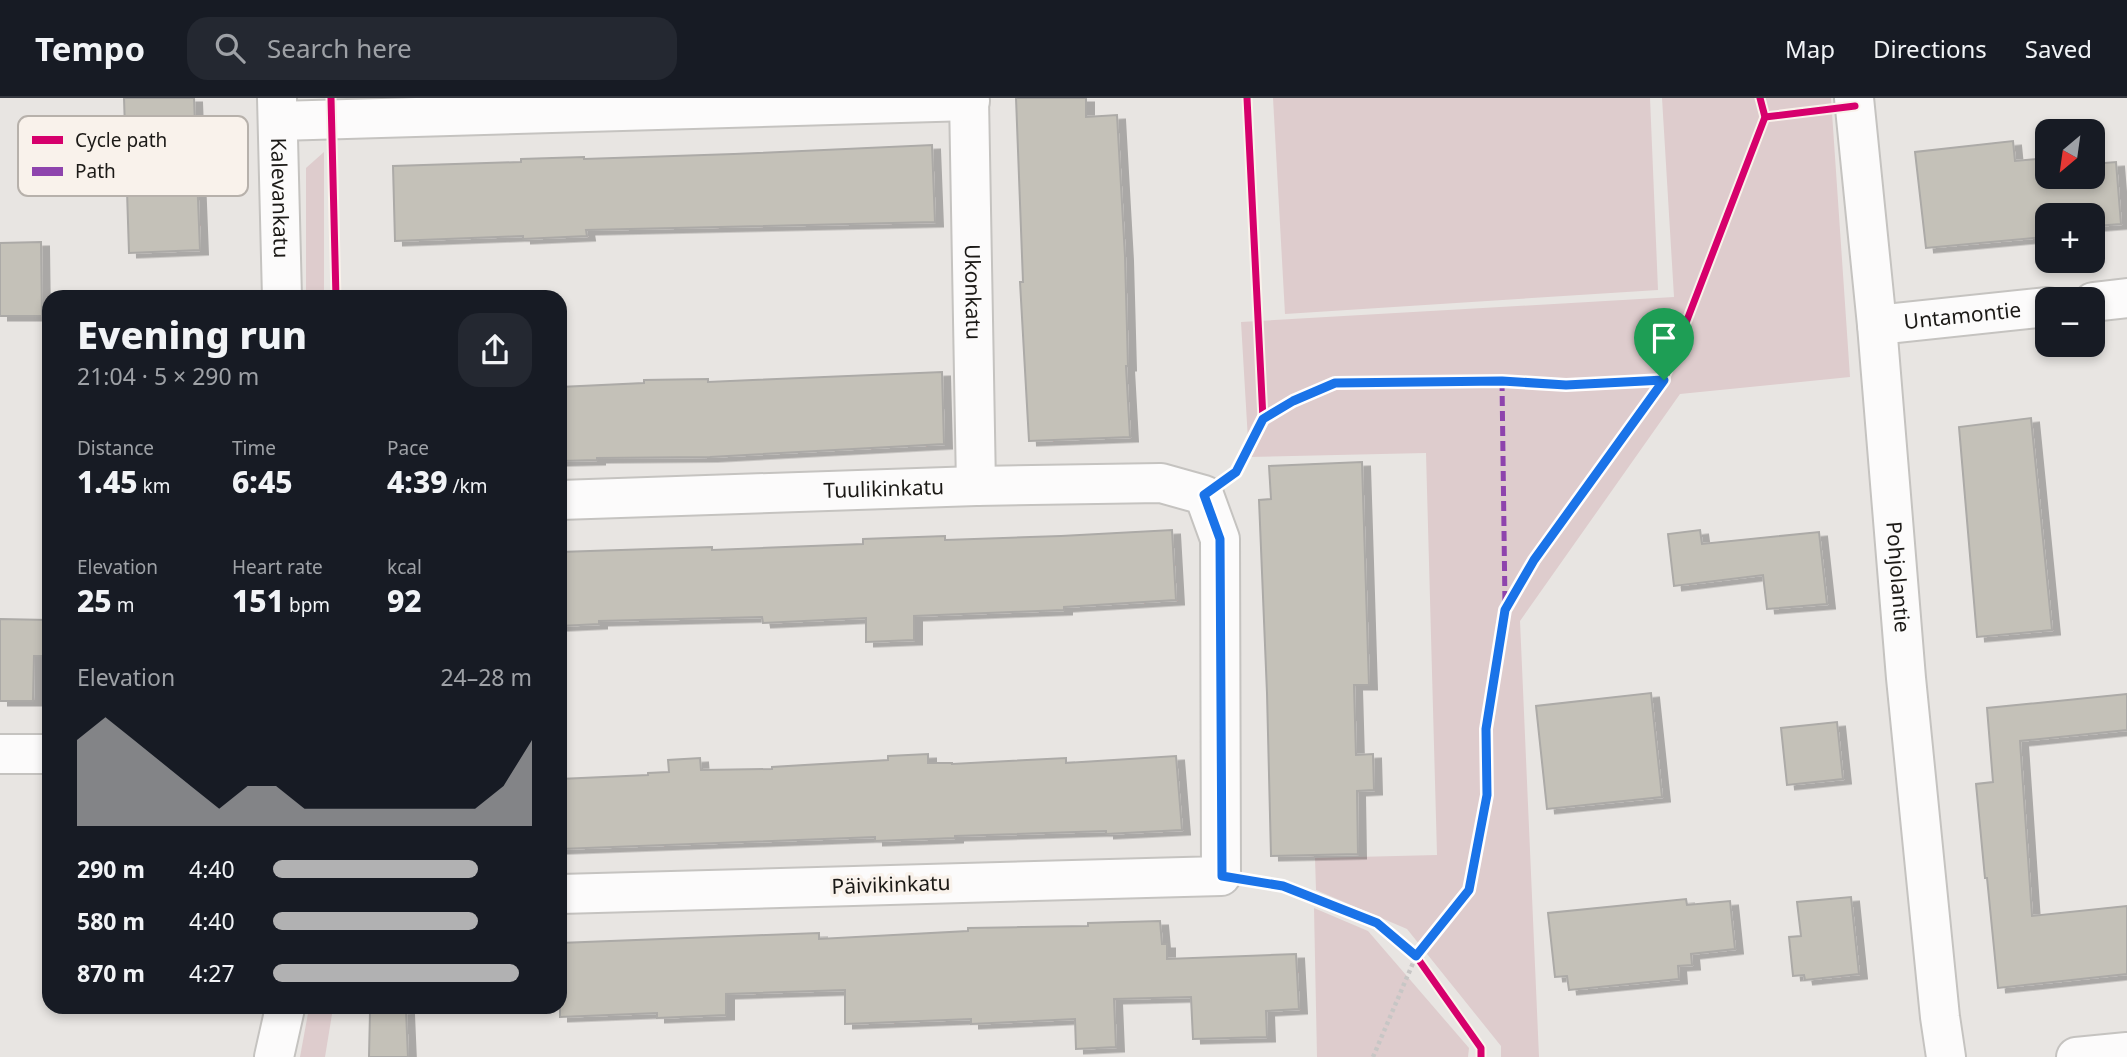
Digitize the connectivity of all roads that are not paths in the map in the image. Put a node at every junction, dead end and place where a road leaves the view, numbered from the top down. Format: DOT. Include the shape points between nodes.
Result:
graph roads {
  1 [pos="1854,98"];
  2 [pos="969,100"];
  3 [pos="278,110"];
  4 [pos="282,290"];
  5 [pos="2127,298"];
  6 [pos="2105,301"];
  7 [pos="2035,308"];
  8 [pos="1877,325"];
  9 [pos="976,486"];
  10 [pos="567,500"];
  11 [pos="0,754"];
  12 [pos="42,754"];
  13 [pos="1222,876"];
  14 [pos="567,894"];
  15 [pos="284,1014"];
  16 [pos="2127,1052"];
  17 [pos="274,1057"];
  18 [pos="1946,1057"];
  19 [pos="2076,1057"];
  1 -- 8 [label="street, Pohjolantie"];
  2 -- 3 [label="street"];
  2 -- 9 [label="street, Ukonkatu"];
  3 -- 4 [label="street, Kalevankatu"];
  5 -- 6 [label="street"];
  7 -- 8 [label="street, Untamontie"];
  8 -- 18 [label="street, Pohjolantie" via="1906,678"];
  9 -- 10 [label="street, Tuulikinkatu"];
  9 -- 13 [label="street, Tuulikinkatu" via="1161,483 1204,495 1220,539"];
  11 -- 12 [label="street"];
  13 -- 14 [label="street, Päivikinkatu"];
  15 -- 17 [label="street"];
  16 -- 19 [label="street"];
}
